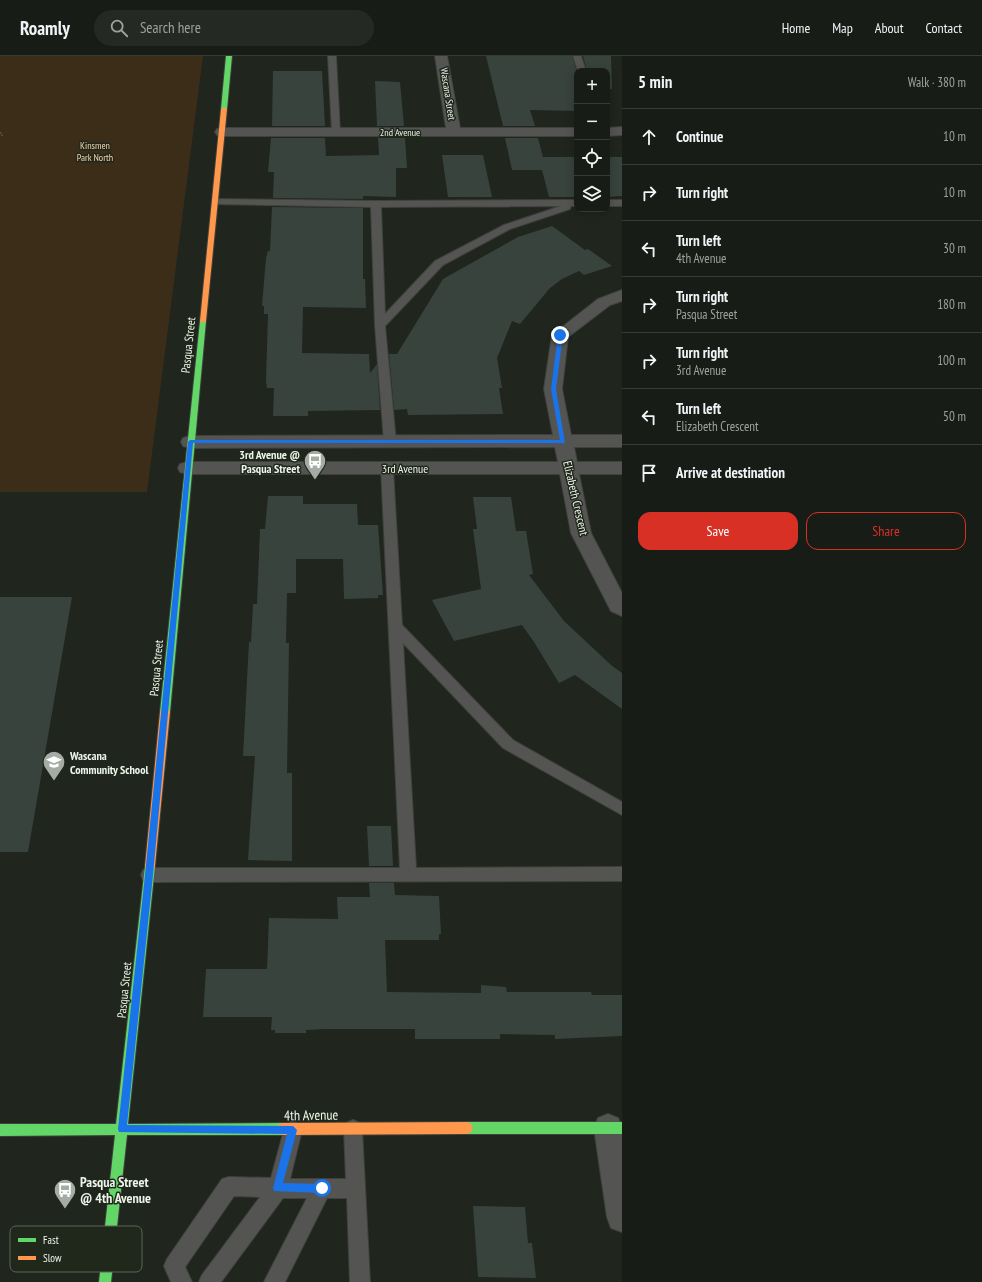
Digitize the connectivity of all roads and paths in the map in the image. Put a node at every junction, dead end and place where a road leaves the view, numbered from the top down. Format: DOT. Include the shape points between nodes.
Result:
graph roads {
  1 [pos="229,56"];
  2 [pos="332,56"];
  3 [pos="441,56"];
  4 [pos="577,56"];
  5 [pos="581,68"];
  6 [pos="622,131"];
  7 [pos="222,132"];
  8 [pos="336,132"];
  9 [pos="454,132"];
  10 [pos="574,132"];
  11 [pos="610,132"];
  12 [pos="0,133"];
  13 [pos="2,138"];
  14 [pos="215,202"];
  15 [pos="574,203"];
  16 [pos="610,203"];
  17 [pos="622,203"];
  18 [pos="376,204"];
  19 [pos="574,204"];
  20 [pos="622,295"];
  21 [pos="380,325"];
  22 [pos="563,441"];
  23 [pos="622,441"];
  24 [pos="190,442"];
  25 [pos="390,442"];
  26 [pos="187,468"];
  27 [pos="387,468"];
  28 [pos="568,468"];
  29 [pos="622,468"];
  30 [pos="622,608"];
  31 [pos="396,627"];
  32 [pos="622,809"];
  33 [pos="408,874"];
  34 [pos="622,874"];
  35 [pos="149,875"];
  36 [pos="615,1128"];
  37 [pos="122,1129"];
  38 [pos="353,1129"];
  39 [pos="0,1130"];
  40 [pos="293,1130"];
  41 [pos="278,1188"];
  42 [pos="322,1188"];
  43 [pos="356,1188"];
  44 [pos="622,1217"];
  45 [pos="111,1226"];
  46 [pos="106,1272"];
  47 [pos="105,1282"];
  48 [pos="182,1282"];
  49 [pos="209,1282"];
  50 [pos="274,1282"];
  51 [pos="360,1282"];
  1 -- 7 [label="street, Pasqua Street"];
  2 -- 8 [label="lane"];
  3 -- 9 [label="street, Wascana Street"];
  4 -- 5 [label="lane"];
  6 -- 11 [label="street"];
  7 -- 8 [label="street, 2nd Avenue"];
  7 -- 14 [label="street, Pasqua Street"];
  8 -- 9 [label="street, 2nd Avenue"];
  9 -- 10 [label="street, 2nd Avenue"];
  12 -- 13 [label="path"];
  14 -- 18 [label="lane"];
  14 -- 24 [label="street, Pasqua Street"];
  15 -- 18 [label="lane"];
  16 -- 17 [label="lane"];
  18 -- 21 [label="lane"];
  19 -- 21 [label="lane" via="507,227 439,263"];
  20 -- 22 [label="street, Elizabeth Crescent" via="604,302 560,335 553,389"];
  21 -- 25 [label="lane"];
  22 -- 23 [label="street"];
  22 -- 25 [label="street"];
  22 -- 28 [label="street, Elizabeth Crescent"];
  24 -- 25 [label="street"];
  24 -- 26 [label="street, Pasqua Street"];
  26 -- 27 [label="street, 3rd Avenue"];
  26 -- 35 [label="street, Pasqua Street"];
  27 -- 28 [label="street, 3rd Avenue"];
  27 -- 31 [label="lane"];
  28 -- 29 [label="street, 3rd Avenue"];
  28 -- 30 [label="street, Elizabeth Crescent" via="580,533 618,606"];
  31 -- 32 [label="lane" via="508,744"];
  31 -- 33 [label="lane"];
  33 -- 34 [label="lane"];
  33 -- 35 [label="lane"];
  35 -- 37 [label="street, Pasqua Street"];
  36 -- 38 [label="street, 4th Avenue"];
  36 -- 44 [label="street"];
  37 -- 39 [label="street, 4th Avenue"];
  37 -- 40 [label="street, 4th Avenue"];
  37 -- 45 [label="street, Pasqua Street"];
  38 -- 40 [label="street, 4th Avenue"];
  38 -- 43 [label="lane"];
  40 -- 41 [label="lane"];
  41 -- 42 [label="lane"];
  41 -- 48 [label="lane" via="229,1186 174,1266"];
  41 -- 49 [label="lane"];
  42 -- 43 [label="lane"];
  42 -- 50 [label="lane"];
  43 -- 51 [label="lane"];
  46 -- 47 [label="street, Pasqua Street"];
}
